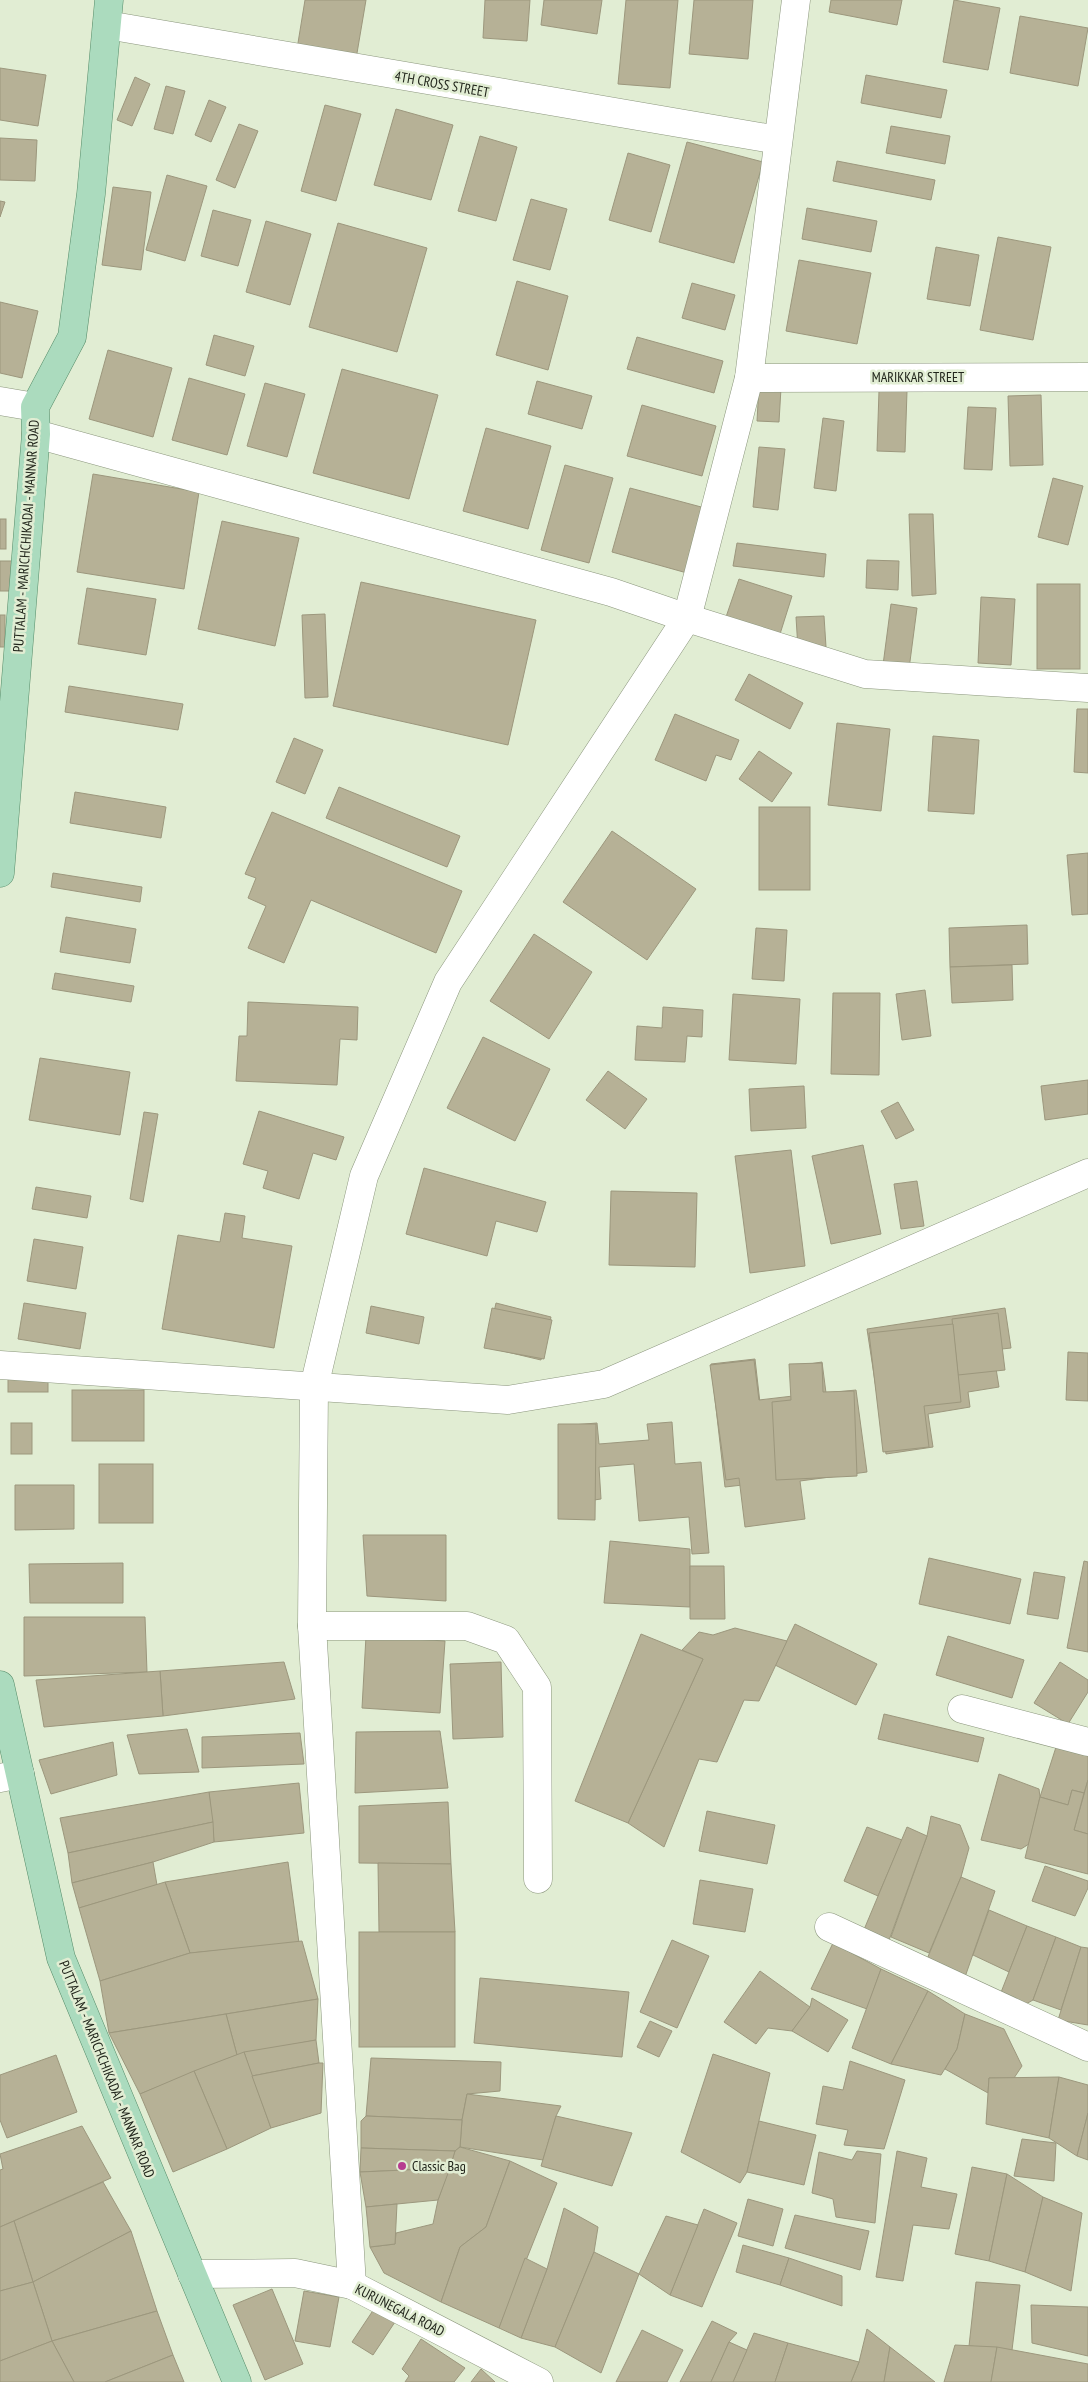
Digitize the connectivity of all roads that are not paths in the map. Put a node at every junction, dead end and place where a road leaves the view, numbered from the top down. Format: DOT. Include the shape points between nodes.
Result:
graph roads {
  1 [pos="796,0"];
  2 [pos="108,13"];
  3 [pos="778,140"];
  4 [pos="1088,377"];
  5 [pos="749,378"];
  6 [pos="0,401"];
  7 [pos="35,407"];
  8 [pos="36,434"];
  9 [pos="687,618"];
  10 [pos="1088,688"];
  11 [pos="0,873"];
  12 [pos="1088,1173"];
  13 [pos="0,1366"];
  14 [pos="314,1387"];
  15 [pos="312,1626"];
  16 [pos="0,1686"];
  17 [pos="962,1708"];
  18 [pos="1088,1742"];
  19 [pos="10,1776"];
  20 [pos="538,1878"];
  21 [pos="829,1927"];
  22 [pos="1088,2047"];
  23 [pos="192,2274"];
  24 [pos="352,2285"];
  25 [pos="237,2382"];
  26 [pos="538,2382"];
  1 -- 3 [label="street"];
  2 -- 3 [label="street, 4TH CROSS STREET"];
  2 -- 7 [label="main road, PUTTALAM - MARICHCHIKADAI - MANNAR ROAD" via="91,194 72,337"];
  3 -- 5 [label="street"];
  4 -- 5 [label="street, MARIKKAR STREET"];
  5 -- 9 [label="street"];
  6 -- 7 [label="street"];
  7 -- 8 [label="main road, PUTTALAM - MARICHCHIKADAI - MANNAR ROAD"];
  8 -- 9 [label="street" via="611,592"];
  8 -- 11 [label="main road, PUTTALAM - MARICHCHIKADAI - MANNAR ROAD"];
  9 -- 10 [label="street" via="865,674"];
  9 -- 14 [label="street" via="448,982 364,1176"];
  12 -- 14 [label="street" via="604,1384 508,1400"];
  13 -- 14 [label="street"];
  14 -- 15 [label="street"];
  15 -- 20 [label="street" via="467,1626 506,1640 537,1687"];
  15 -- 24 [label="street"];
  16 -- 19 [label="main road, PUTTALAM - MARICHCHIKADAI - MANNAR ROAD"];
  17 -- 18 [label="street"];
  19 -- 23 [label="main road, PUTTALAM - MARICHCHIKADAI - MANNAR ROAD" via="61,1958"];
  21 -- 22 [label="street"];
  23 -- 24 [label="street, KURUNEGALA ROAD" via="295,2273"];
  23 -- 25 [label="main road, PUTTALAM - MARICHCHIKADAI - MANNAR ROAD"];
  24 -- 26 [label="street, KURUNEGALA ROAD"];
}
